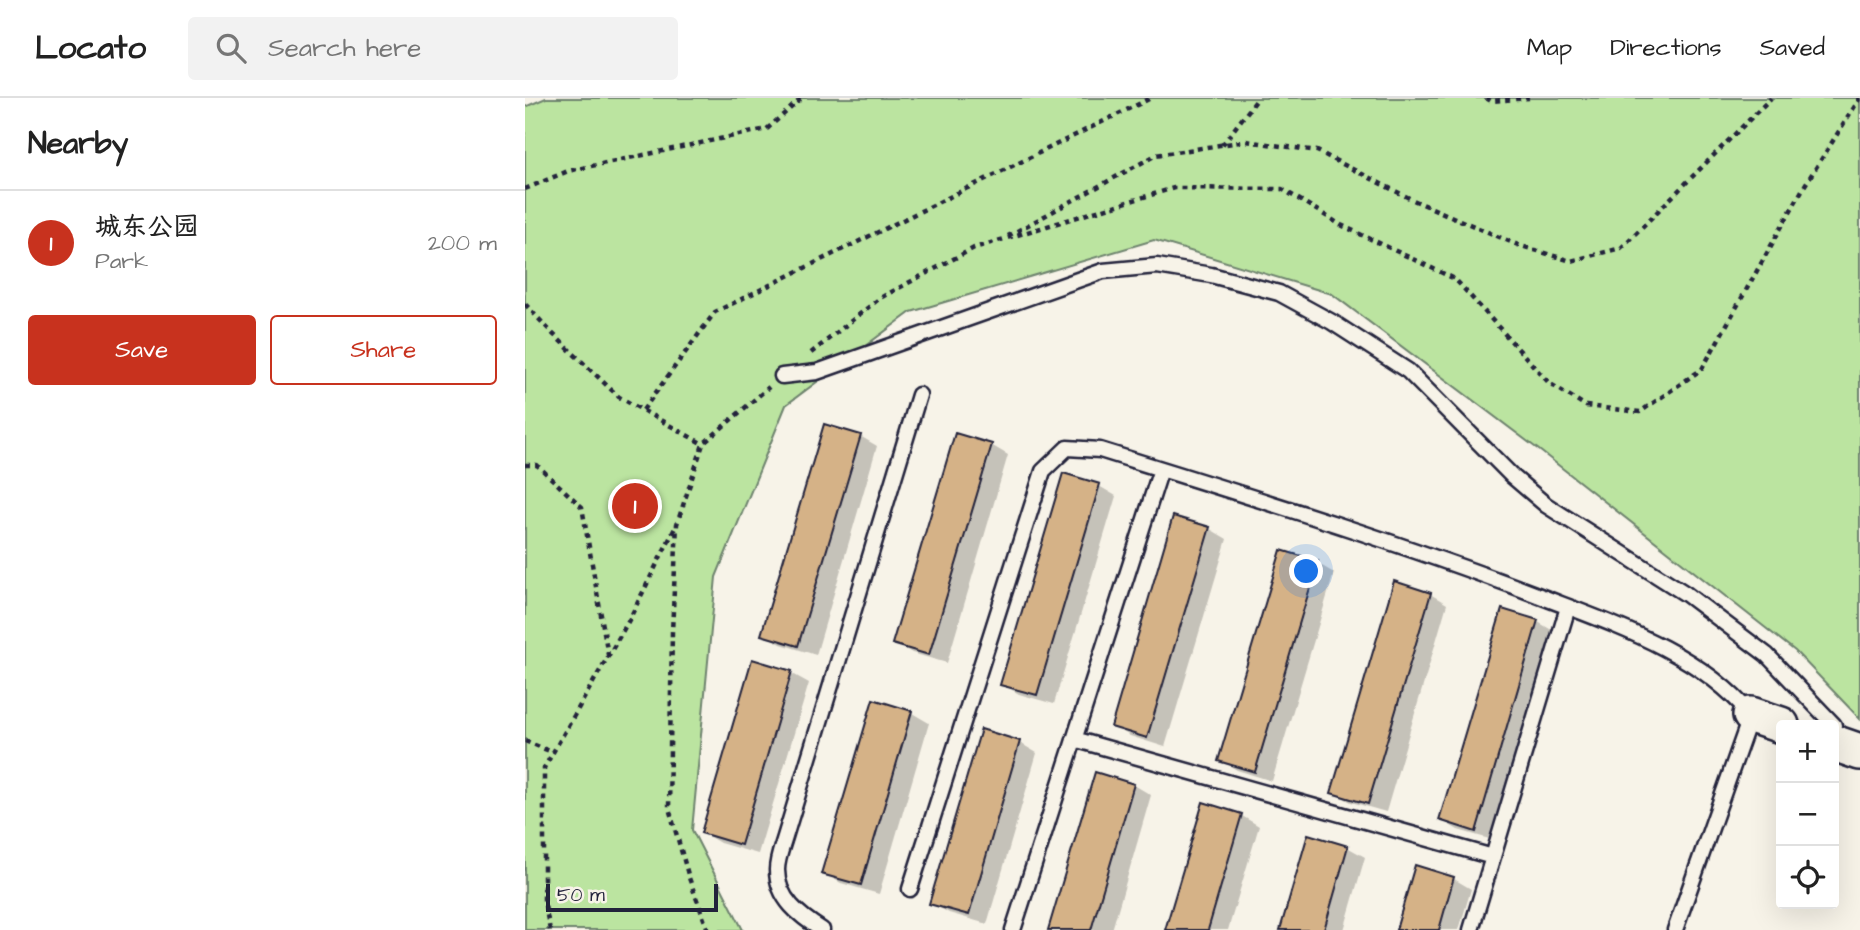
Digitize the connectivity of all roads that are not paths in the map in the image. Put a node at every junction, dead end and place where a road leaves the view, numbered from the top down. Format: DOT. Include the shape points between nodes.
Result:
graph roads {
  1 [pos="782,376"];
  2 [pos="919,395"];
  3 [pos="1161,469"];
  4 [pos="1568,607"];
  5 [pos="1766,720"];
  6 [pos="1829,720"];
  7 [pos="1839,732"];
  8 [pos="1074,739"];
  9 [pos="1851,748"];
  10 [pos="1493,857"];
  11 [pos="910,889"];
  12 [pos="822,930"];
  13 [pos="1013,930"];
  14 [pos="1471,930"];
  15 [pos="1675,930"];
  1 -- 6 [label="lane" via="817,372 1103,271 1157,266 1279,293 1408,371 1546,505 1686,594 1767,655"];
  2 -- 12 [label="lane" via="777,870 784,899"];
  3 -- 4 [label="lane" via="1336,523"];
  3 -- 8 [label="lane"];
  3 -- 11 [label="lane" via="1100,450 1067,448 1043,471"];
  4 -- 5 [label="lane" via="1692,663"];
  4 -- 10 [label="lane"];
  5 -- 15 [label="lane"];
  7 -- 9 [label="lane"];
  8 -- 10 [label="lane"];
  8 -- 13 [label="lane"];
  10 -- 14 [label="lane"];
}
